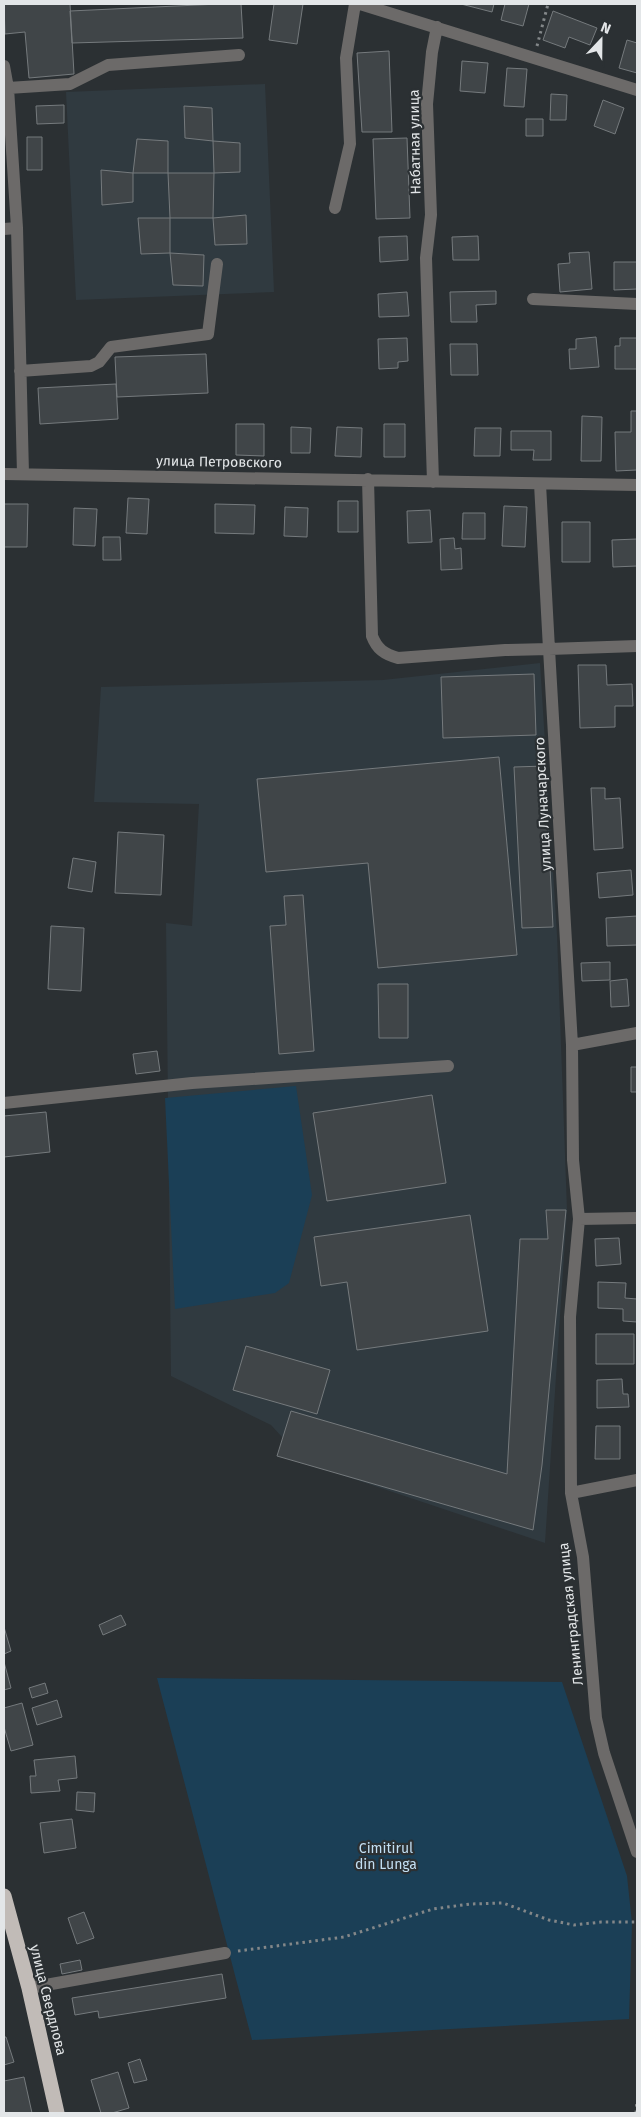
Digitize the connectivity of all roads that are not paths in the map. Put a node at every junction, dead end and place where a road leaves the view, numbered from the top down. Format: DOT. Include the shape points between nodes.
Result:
graph roads {
  1 [pos="354,4"];
  2 [pos="360,4"];
  3 [pos="437,27"];
  4 [pos="239,55"];
  5 [pos="4,66"];
  6 [pos="8,88"];
  7 [pos="637,90"];
  8 [pos="334,208"];
  9 [pos="17,228"];
  10 [pos="4,229"];
  11 [pos="217,264"];
  12 [pos="533,299"];
  13 [pos="637,304"];
  14 [pos="20,370"];
  15 [pos="4,474"];
  16 [pos="23,474"];
  17 [pos="368,479"];
  18 [pos="433,482"];
  19 [pos="540,484"];
  20 [pos="637,485"];
  21 [pos="637,646"];
  22 [pos="549,649"];
  23 [pos="637,1033"];
  24 [pos="572,1046"];
  25 [pos="448,1066"];
  26 [pos="4,1103"];
  27 [pos="637,1218"];
  28 [pos="579,1219"];
  29 [pos="637,1480"];
  30 [pos="570,1493"];
  31 [pos="637,1852"];
  32 [pos="4,1896"];
  33 [pos="225,1953"];
  34 [pos="29,1988"];
  35 [pos="57,2113"];
  1 -- 8 [label="street" via="346,58 350,144"];
  2 -- 3 [label="street"];
  3 -- 7 [label="street"];
  3 -- 18 [label="street, Набатная улица" via="427,104 431,215 426,258"];
  4 -- 6 [label="street" via="108,65 70,84"];
  5 -- 6 [label="street"];
  6 -- 9 [label="street"];
  9 -- 10 [label="street"];
  9 -- 14 [label="street"];
  11 -- 14 [label="street" via="208,334 111,347 99,362 91,366"];
  12 -- 13 [label="street"];
  14 -- 16 [label="street"];
  15 -- 16 [label="street, улица Петровского"];
  16 -- 17 [label="street, улица Петровского"];
  17 -- 18 [label="street, улица Петровского"];
  17 -- 22 [label="street" via="372,636 376,646 385,654 398,658"];
  18 -- 19 [label="street, улица Петровского"];
  19 -- 20 [label="street, улица Петровского"];
  19 -- 22 [label="street, улица Луначарского"];
  21 -- 22 [label="street"];
  22 -- 24 [label="street, улица Луначарского"];
  23 -- 24 [label="street"];
  24 -- 28 [label="street, улица Луначарского" via="573,1160"];
  25 -- 26 [label="street" via="192,1083"];
  27 -- 28 [label="street"];
  28 -- 30 [label="street, Ленинградская улица" via="570,1317"];
  29 -- 30 [label="street"];
  30 -- 31 [label="street, Ленинградская улица" via="583,1557 596,1718"];
  32 -- 34 [label="highway, улица Свердлова"];
  33 -- 34 [label="street"];
  34 -- 35 [label="highway, улица Свердлова"];
}
